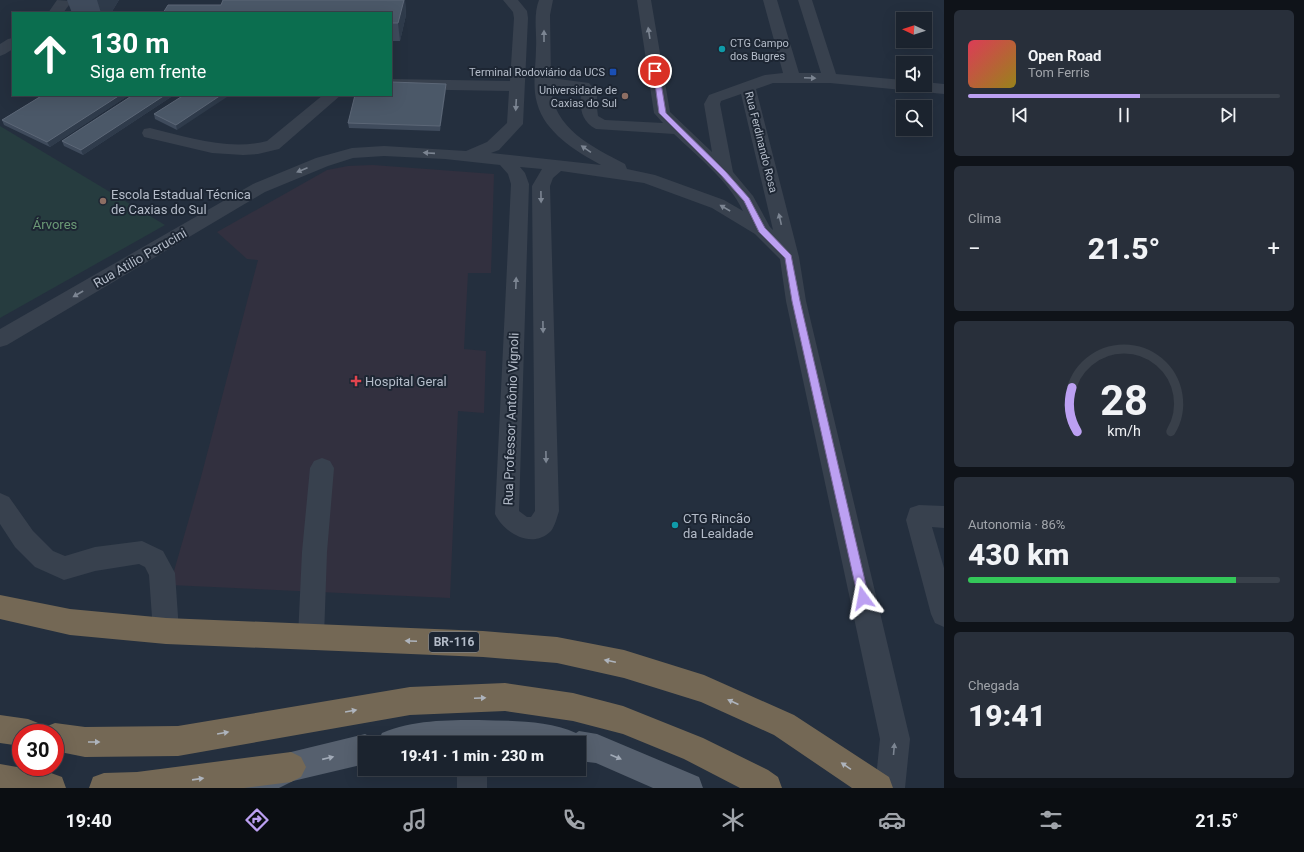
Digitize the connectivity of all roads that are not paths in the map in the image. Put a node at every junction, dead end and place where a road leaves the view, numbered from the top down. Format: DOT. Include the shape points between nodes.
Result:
graph roads {
  1 [pos="64,0"];
  2 [pos="510,0"];
  3 [pos="546,0"];
  4 [pos="644,0"];
  5 [pos="770,0"];
  6 [pos="805,0"];
  7 [pos="55,12"];
  8 [pos="774,18"];
  9 [pos="811,20"];
  10 [pos="12,43"];
  11 [pos="0,51"];
  12 [pos="792,77"];
  13 [pos="830,78"];
  14 [pos="544,82"];
  15 [pos="392,84"];
  16 [pos="896,84"];
  17 [pos="517,86"];
  18 [pos="747,86"];
  19 [pos="932,88"];
  20 [pos="944,89"];
  21 [pos="332,96"];
  22 [pos="678,129"];
  23 [pos="150,133"];
  24 [pos="468,157"];
  25 [pos="505,160"];
  26 [pos="558,165"];
  27 [pos="724,173"];
  28 [pos="632,175"];
  29 [pos="762,230"];
  30 [pos="797,258"];
  31 [pos="0,339"];
  32 [pos="322,468"];
  33 [pos="0,504"];
  34 [pos="944,517"];
  35 [pos="937,562"];
  36 [pos="0,607"];
  37 [pos="944,614"];
  38 [pos="166,631"];
  39 [pos="312,637"];
  40 [pos="0,729"];
  41 [pos="12,731"];
  42 [pos="64,738"];
  43 [pos="586,747"];
  44 [pos="358,751"];
  45 [pos="291,767"];
  46 [pos="472,776"];
  47 [pos="0,780"];
  48 [pos="51,788"];
  49 [pos="104,788"];
  50 [pos="245,788"];
  51 [pos="472,788"];
  52 [pos="688,788"];
  53 [pos="767,788"];
  54 [pos="878,788"];
  55 [pos="890,788"];
  1 -- 7 [label="street"];
  2 -- 17 [label="street" via="520,11 521,18"];
  14 -- 3 [label="street, one-way"];
  22 -- 4 [label="street, one-way" via="662,113"];
  5 -- 8 [label="street"];
  6 -- 9 [label="street"];
  8 -- 9 [label="street" via="792,14"];
  8 -- 12 [label="street"];
  9 -- 13 [label="street"];
  10 -- 11 [label="street"];
  12 -- 13 [label="street, Rua Ferdinando Rosa, one-way"];
  12 -- 18 [label="street, Rua Ferdinando Rosa" via="771,78"];
  13 -- 16 [label="street, Rua Ferdinando Rosa"];
  14 -- 22 [label="street" via="583,86 589,93 589,116 594,122 602,125"];
  28 -- 14 [label="street, one-way" via="589,152 564,134 545,104"];
  15 -- 17 [label="street"];
  17 -- 24 [label="street, one-way" via="514,124 494,146"];
  18 -- 27 [label="street" via="715,98 712,104"];
  30 -- 18 [label="street, Rua Ferdinando Rosa, one-way"];
  19 -- 20 [label="street, Rua Ferdinando Rosa"];
  21 -- 23 [label="street" via="273,145 261,150 228,150"];
  22 -- 27 [label="street"];
  24 -- 25 [label="street, Rua Atilio Perucini"];
  24 -- 31 [label="street, Rua Atilio Perucini, one-way" via="384,151 352,153 322,162 259,188"];
  25 -- 26 [label="street, Rua Atilio Perucini"];
  26 -- 25 [label="street, Rua Professor Antônio Vignoli, one-way" via="543,179 541,186 547,511 543,522 534,527 524,527 514,523 507,514 520,184 516,173"];
  26 -- 28 [label="street, Rua Atilio Perucini"];
  27 -- 29 [label="street" via="747,200"];
  29 -- 28 [label="street, one-way" via="718,204"];
  29 -- 30 [label="street"];
  55 -- 30 [label="street, Rua Ferdinando Rosa, one-way" via="895,739 796,301"];
  32 -- 39 [label="street" via="315,524"];
  33 -- 38 [label="street" via="24,539 44,559 64,568 95,559 142,552 154,558 162,573"];
  34 -- 35 [label="street" via="920,516 918,520"];
  35 -- 37 [label="street"];
  36 -- 38 [label="highway, BR-116" via="70,622"];
  38 -- 39 [label="highway, BR-116"];
  54 -- 39 [label="highway, BR-116, one-way" via="784,725 704,689 624,664 557,650 483,644"];
  40 -- 41 [label="highway"];
  42 -- 53 [label="highway, one-way" via="86,742 178,741 410,701 505,697 573,707 623,720 693,748"];
  43 -- 52 [label="main road, one-way" via="597,749"];
  45 -- 44 [label="main road, one-way"];
  49 -- 45 [label="highway, one-way" via="137,787"];
  45 -- 50 [label="main road"];
  46 -- 51 [label="street"];
  47 -- 48 [label="highway"];
}
